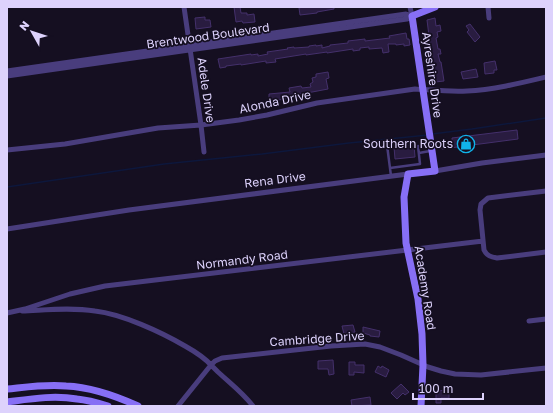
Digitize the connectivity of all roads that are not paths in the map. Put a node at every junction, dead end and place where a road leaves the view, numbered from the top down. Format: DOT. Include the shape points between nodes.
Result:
graph roads {
  1 [pos="184,7"];
  2 [pos="410,7"];
  3 [pos="435,7"];
  4 [pos="488,7"];
  5 [pos="412,16"];
  6 [pos="489,18"];
  7 [pos="190,47"];
  8 [pos="7,71"];
  9 [pos="7,76"];
  10 [pos="546,78"];
  11 [pos="423,90"];
  12 [pos="201,125"];
  13 [pos="387,146"];
  14 [pos="418,146"];
  15 [pos="7,150"];
  16 [pos="432,151"];
  17 [pos="204,152"];
  18 [pos="419,153"];
  19 [pos="546,155"];
  20 [pos="413,165"];
  21 [pos="390,168"];
  22 [pos="435,171"];
  23 [pos="411,173"];
  24 [pos="391,176"];
  25 [pos="546,191"];
  26 [pos="7,228"];
  27 [pos="483,241"];
  28 [pos="407,250"];
  29 [pos="546,252"];
  30 [pos="13,312"];
  31 [pos="7,313"];
  32 [pos="546,319"];
  33 [pos="529,321"];
  34 [pos="211,365"];
  35 [pos="423,365"];
  36 [pos="546,368"];
  37 [pos="7,389"];
  38 [pos="7,402"];
  39 [pos="108,406"];
  40 [pos="138,406"];
  41 [pos="178,406"];
  42 [pos="253,406"];
  43 [pos="420,406"];
  1 -- 7 [label="street, Adele Drive"];
  2 -- 5 [label="street, Ayreshire Drive"];
  3 -- 5 [label="street, Brentwood Boulevard"];
  4 -- 6 [label="street"];
  5 -- 7 [label="street, Brentwood Boulevard" via="405,19"];
  5 -- 11 [label="street, Ayreshire Drive"];
  7 -- 8 [label="street, Brentwood Boulevard"];
  7 -- 9 [label="street, Brentwood Boulevard"];
  7 -- 12 [label="street, Adele Drive"];
  10 -- 11 [label="street, Alonda Drive" via="478,90"];
  11 -- 12 [label="street, Alonda Drive" via="414,89 317,103 246,119"];
  11 -- 16 [label="street, Ayreshire Drive"];
  12 -- 15 [label="street, Alonda Drive" via="158,128 65,144"];
  12 -- 17 [label="street, Adele Drive"];
  13 -- 21 [label="lane"];
  14 -- 18 [label="lane"];
  16 -- 18 [label="lane"];
  16 -- 22 [label="street, Ayreshire Drive"];
  18 -- 20 [label="lane" via="420,164"];
  19 -- 22 [label="street, Rena Drive"];
  20 -- 21 [label="lane"];
  20 -- 23 [label="lane"];
  21 -- 24 [label="lane"];
  22 -- 23 [label="street, Rena Drive"];
  23 -- 24 [label="street, Rena Drive"];
  23 -- 28 [label="street, Academy Road" via="404,197"];
  24 -- 26 [label="street, Rena Drive"];
  25 -- 27 [label="street" via="486,199 482,202 480,210"];
  27 -- 28 [label="street, Normandy Road"];
  27 -- 29 [label="street" via="486,253 492,258"];
  28 -- 30 [label="street, Normandy Road" via="105,286"];
  28 -- 35 [label="street, Academy Road" via="418,299"];
  30 -- 31 [label="street, Normandy Road"];
  30 -- 34 [label="street" via="69,309 106,312 165,335 186,346"];
  32 -- 33 [label="street"];
  34 -- 35 [label="street, Cambridge Drive" via="222,358 364,344 380,347"];
  34 -- 41 [label="street, Cambridge Drive"];
  34 -- 42 [label="street"];
  35 -- 36 [label="street, Cambridge Drive" via="467,375"];
  35 -- 43 [label="street, Academy Road"];
  37 -- 40 [label="street" via="68,386 109,394"];
  38 -- 39 [label="street" via="68,398"];
}
